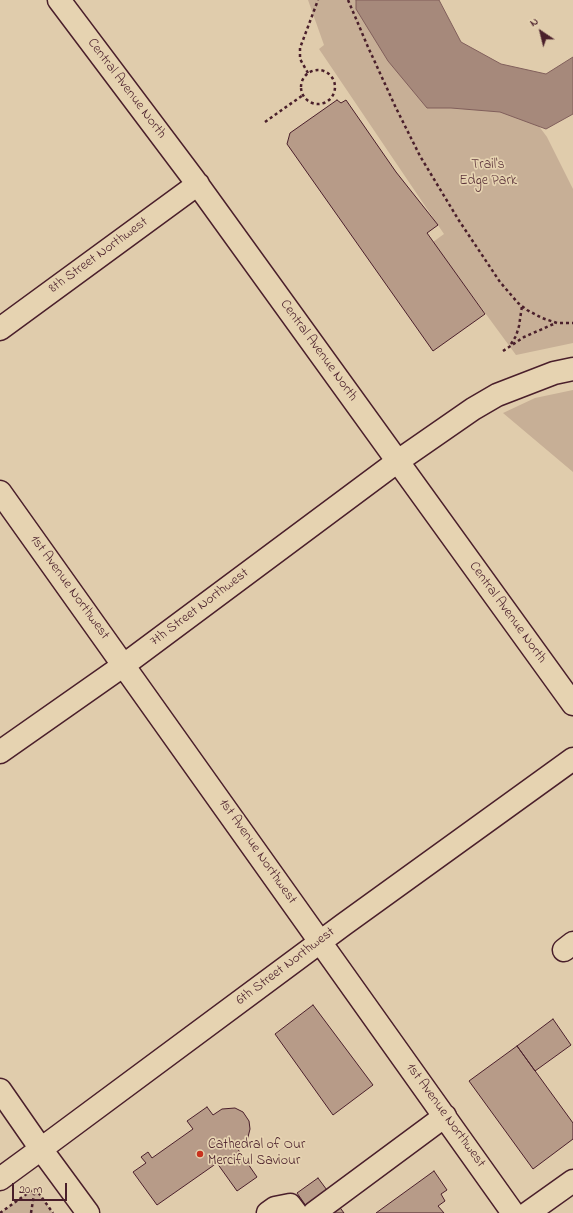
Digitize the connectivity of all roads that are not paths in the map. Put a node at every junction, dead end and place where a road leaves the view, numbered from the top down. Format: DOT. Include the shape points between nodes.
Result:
graph roads {
  1 [pos="59,0"];
  2 [pos="198,184"];
  3 [pos="0,329"];
  4 [pos="573,369"];
  5 [pos="398,461"];
  6 [pos="0,492"];
  7 [pos="124,665"];
  8 [pos="573,704"];
  9 [pos="0,752"];
  10 [pos="573,759"];
  11 [pos="320,942"];
  12 [pos="0,1090"];
  13 [pos="445,1116"];
  14 [pos="41,1149"];
  15 [pos="0,1179"];
  16 [pos="573,1181"];
  17 [pos="88,1213"];
  18 [pos="268,1213"];
  19 [pos="296,1213"];
  20 [pos="314,1213"];
  21 [pos="513,1213"];
  22 [pos="528,1213"];
  1 -- 2 [label="street, Central Avenue North"];
  2 -- 3 [label="street, 8th Street Northwest"];
  2 -- 5 [label="street, Central Avenue North"];
  4 -- 5 [label="street, 7th Street Northwest" via="554,373 497,395"];
  5 -- 7 [label="street, 7th Street Northwest"];
  5 -- 8 [label="street, Central Avenue North"];
  6 -- 7 [label="street, 1st Avenue Northwest"];
  7 -- 9 [label="street, 7th Street Northwest"];
  7 -- 11 [label="street, 1st Avenue Northwest"];
  10 -- 11 [label="street, 6th Street Northwest"];
  11 -- 13 [label="street, 1st Avenue Northwest"];
  11 -- 14 [label="street, 6th Street Northwest"];
  12 -- 14 [label="street"];
  13 -- 20 [label="street"];
  13 -- 21 [label="street, 1st Avenue Northwest"];
  14 -- 15 [label="street, 6th Street Northwest"];
  14 -- 17 [label="street"];
  16 -- 22 [label="street"];
  18 -- 19 [label="street" via="275,1208 290,1205"];
}
